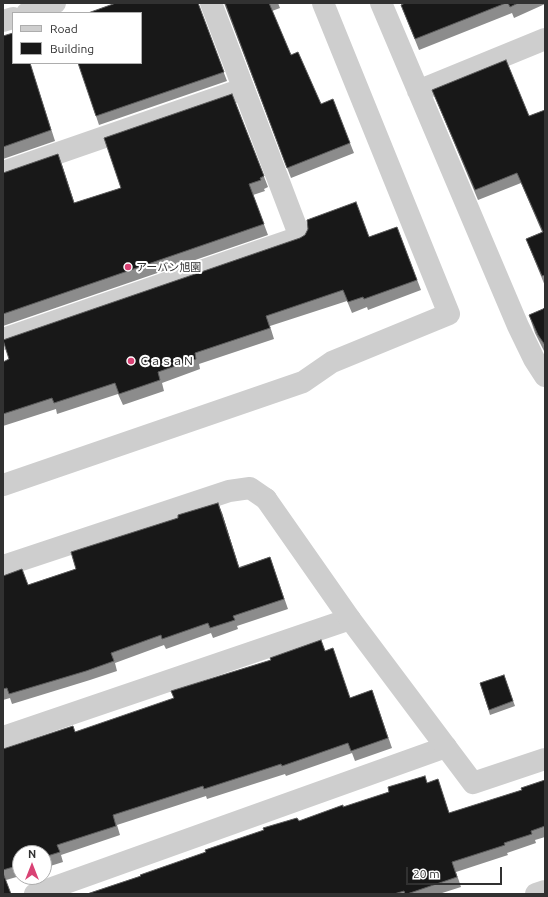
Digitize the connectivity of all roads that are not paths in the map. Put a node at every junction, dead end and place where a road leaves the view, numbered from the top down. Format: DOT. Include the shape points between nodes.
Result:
graph roads {
  1 [pos="55,3"];
  2 [pos="211,3"];
  3 [pos="323,3"];
  4 [pos="381,3"];
  5 [pos="30,12"];
  6 [pos="545,39"];
  7 [pos="243,88"];
  8 [pos="418,91"];
  9 [pos="3,172"];
  10 [pos="538,318"];
  11 [pos="518,326"];
  12 [pos="3,339"];
  13 [pos="545,376"];
  14 [pos="3,485"];
  15 [pos="3,566"];
  16 [pos="350,619"];
  17 [pos="3,737"];
  18 [pos="446,747"];
  19 [pos="545,759"];
  20 [pos="545,891"];
  21 [pos="35,894"];
  22 [pos="536,894"];
  1 -- 5 [label="street"];
  2 -- 7 [label="street"];
  3 -- 14 [label="street" via="449,314 332,362 303,382"];
  4 -- 8 [label="street"];
  6 -- 8 [label="street"];
  7 -- 9 [label="street"];
  7 -- 12 [label="street" via="300,237"];
  8 -- 11 [label="street"];
  10 -- 11 [label="street"];
  11 -- 13 [label="street"];
  15 -- 16 [label="street" via="229,491 250,488 266,499"];
  16 -- 17 [label="street"];
  16 -- 18 [label="street"];
  18 -- 19 [label="street" via="473,783"];
  18 -- 21 [label="street"];
  20 -- 22 [label="street"];
}
